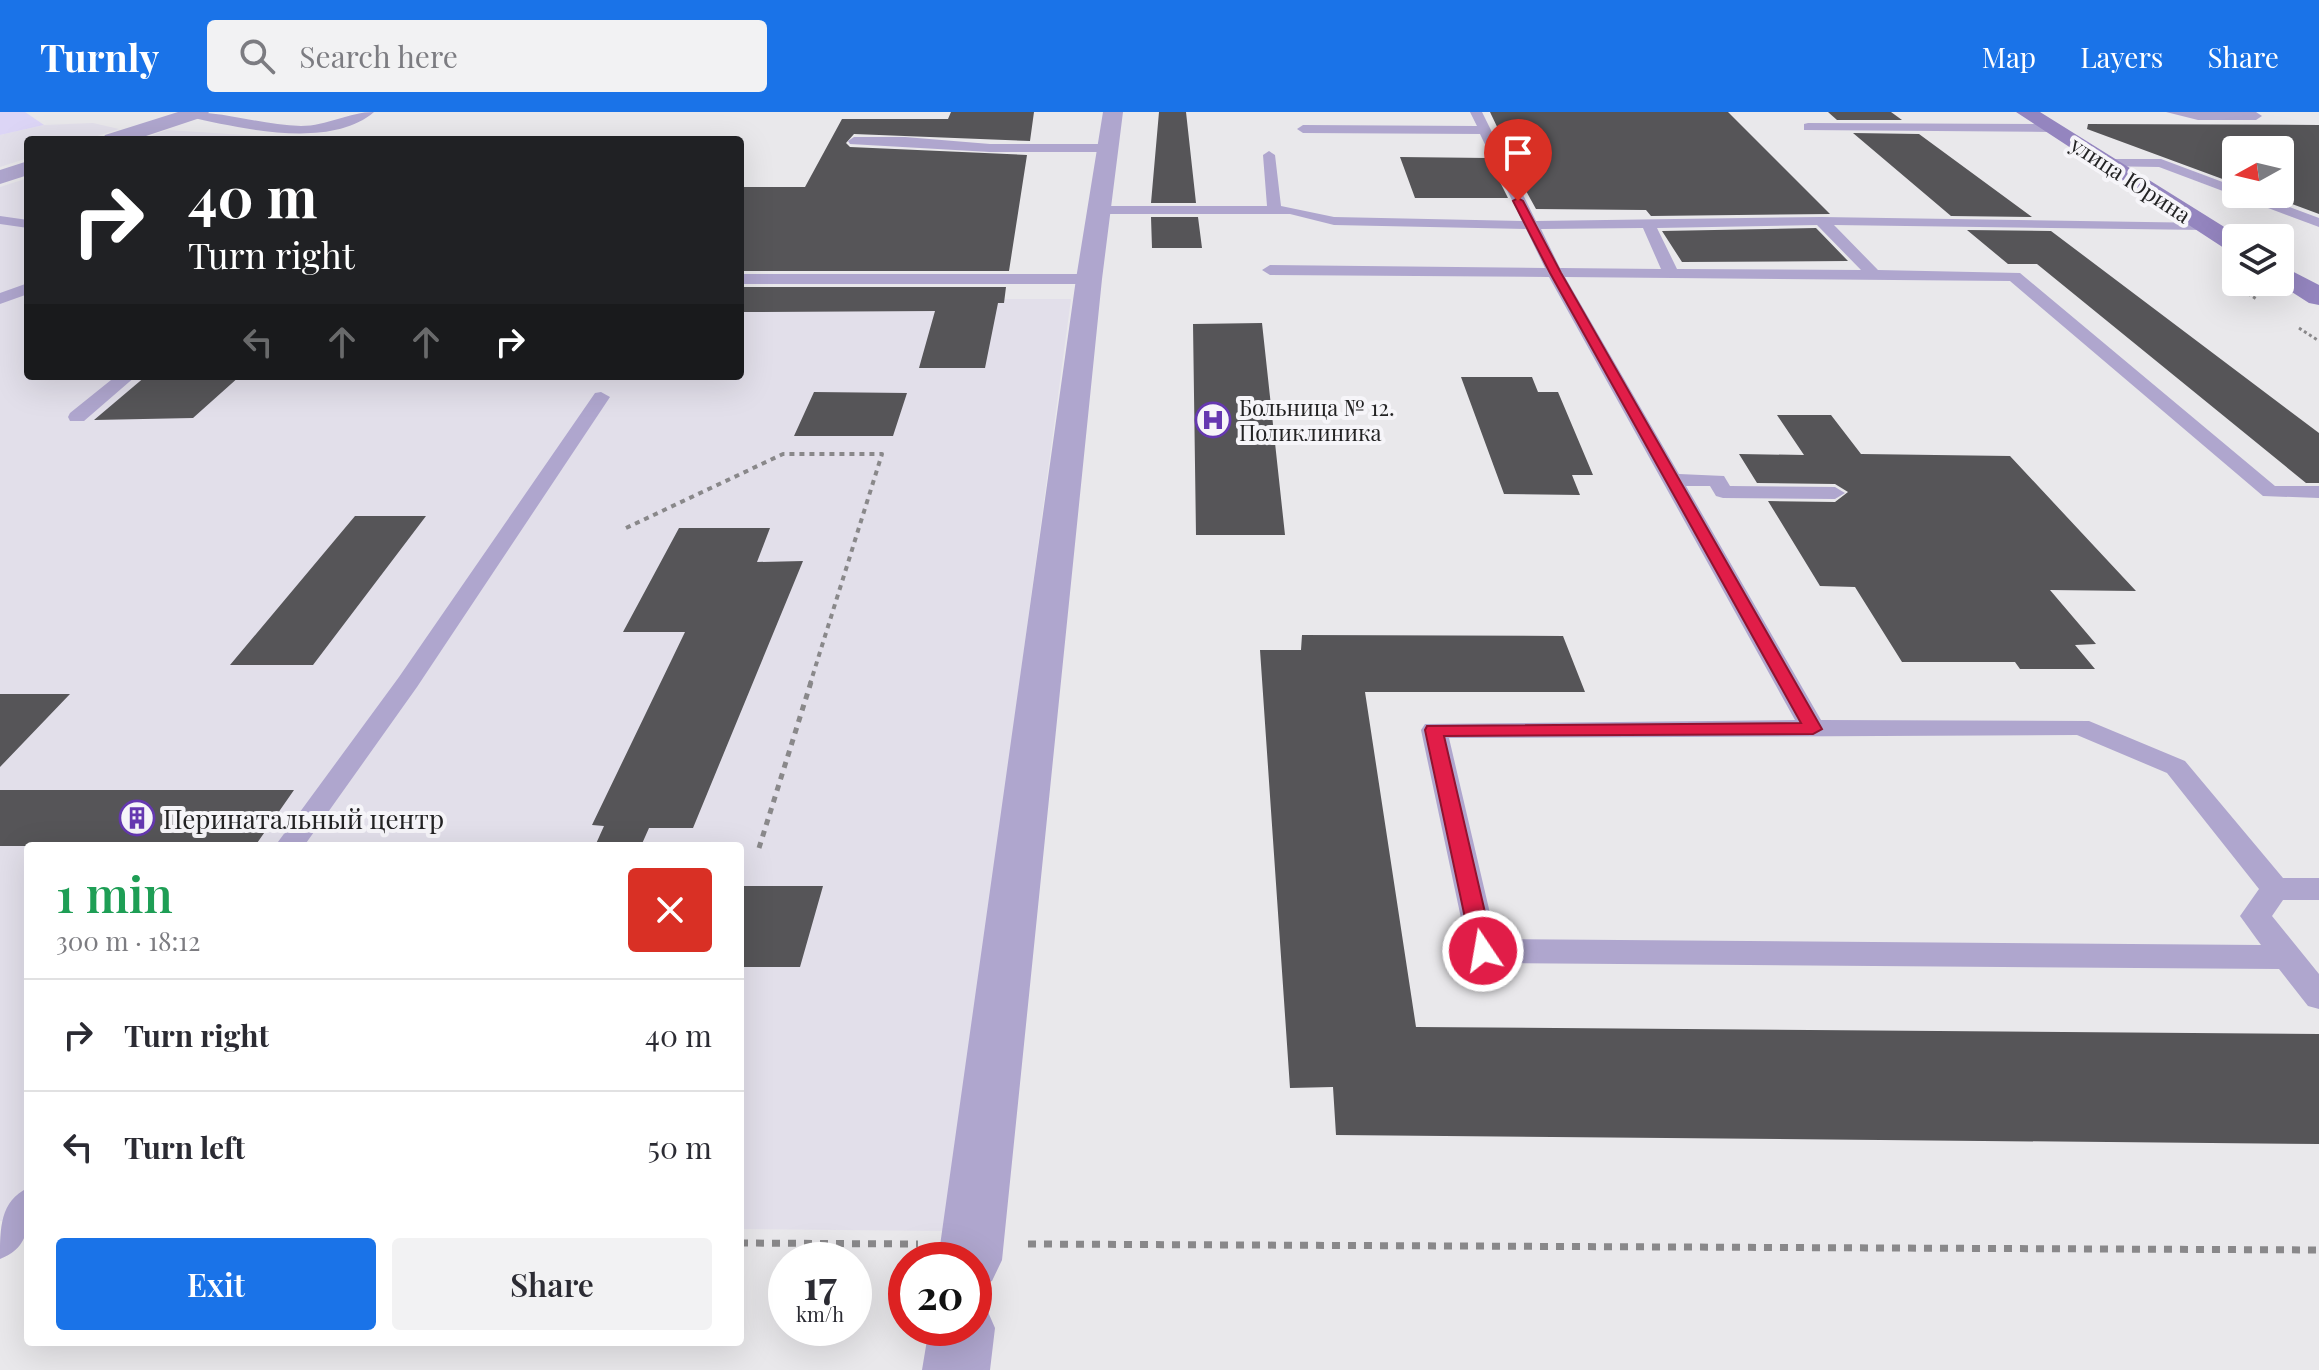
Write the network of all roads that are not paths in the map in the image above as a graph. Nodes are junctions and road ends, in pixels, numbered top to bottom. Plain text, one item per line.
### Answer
1 (368, 112) edge
2 (1476, 112) edge
3 (2026, 112) edge
4 (2172, 112) edge
5 (196, 113) edge
6 (2256, 116) dead end
7 (1808, 127) dead end
8 (2051, 128) junction
9 (1303, 129) dead end
10 (1111, 130) edge
11 (1484, 130) junction
12 (125, 136) edge
13 (854, 141) dead end
14 (1269, 155) dead end
15 (2105, 163) junction
16 (24, 169) edge
17 (0, 177) edge
18 (2222, 187) edge
19 (2279, 208) edge
20 (1100, 210) junction
21 (1274, 210) junction
22 (0, 220) edge
23 (1821, 221) junction
24 (24, 223) edge
25 (1648, 223) junction
26 (2319, 223) edge
27 (1529, 225) junction
28 (2205, 226) junction
29 (2222, 236) edge
30 (1270, 270) dead end
31 (1555, 273) junction
32 (1671, 273) junction
33 (1874, 275) junction
34 (744, 279) edge
35 (1089, 279) junction
36 (2294, 282) edge
37 (24, 290) edge
38 (2319, 297) edge
39 (0, 299) edge
40 (122, 380) edge
41 (601, 397) dead end
42 (77, 417) dead end
43 (1673, 480) junction
44 (2319, 492) edge
45 (1835, 493) dead end
46 (1813, 729) junction
47 (292, 842) edge
48 (2275, 889) junction
49 (2319, 889) edge
50 (2288, 957) junction
51 (2319, 997) edge
52 (24, 1209) edge
53 (0, 1242) edge
54 (972, 1242) edge
55 (959, 1346) edge
56 (956, 1370) edge

1 - 5 lane
2 - 11 lane
3 - 8 main road, улица Юрина
4 - 6 lane
5 - 12 street
7 - 8 lane
8 - 15 main road, улица Юрина
9 - 11 lane
10 - 13 lane
10 - 20 street
11 - 27 lane
14 - 21 lane
15 - 18 lane
15 - 28 main road, улица Юрина
16 - 17 street
19 - 26 lane
20 - 21 lane
20 - 35 street
21 - 27 lane
22 - 24 lane
23 - 25 lane
23 - 28 lane
23 - 33 lane
25 - 27 lane
25 - 32 lane
27 - 31 lane
28 - 29 main road, улица Юрина
30 - 31 lane
31 - 32 lane
31 - 43 lane
32 - 33 lane
33 - 44 lane
34 - 35 lane
35 - 54 street
36 - 38 main road
37 - 39 lane
40 - 42 lane
41 - 47 lane
43 - 45 lane
43 - 46 lane
46 - 48 lane
46 - 50 lane
48 - 49 lane
48 - 50 lane
50 - 51 lane
52 - 53 lane
55 - 56 street

